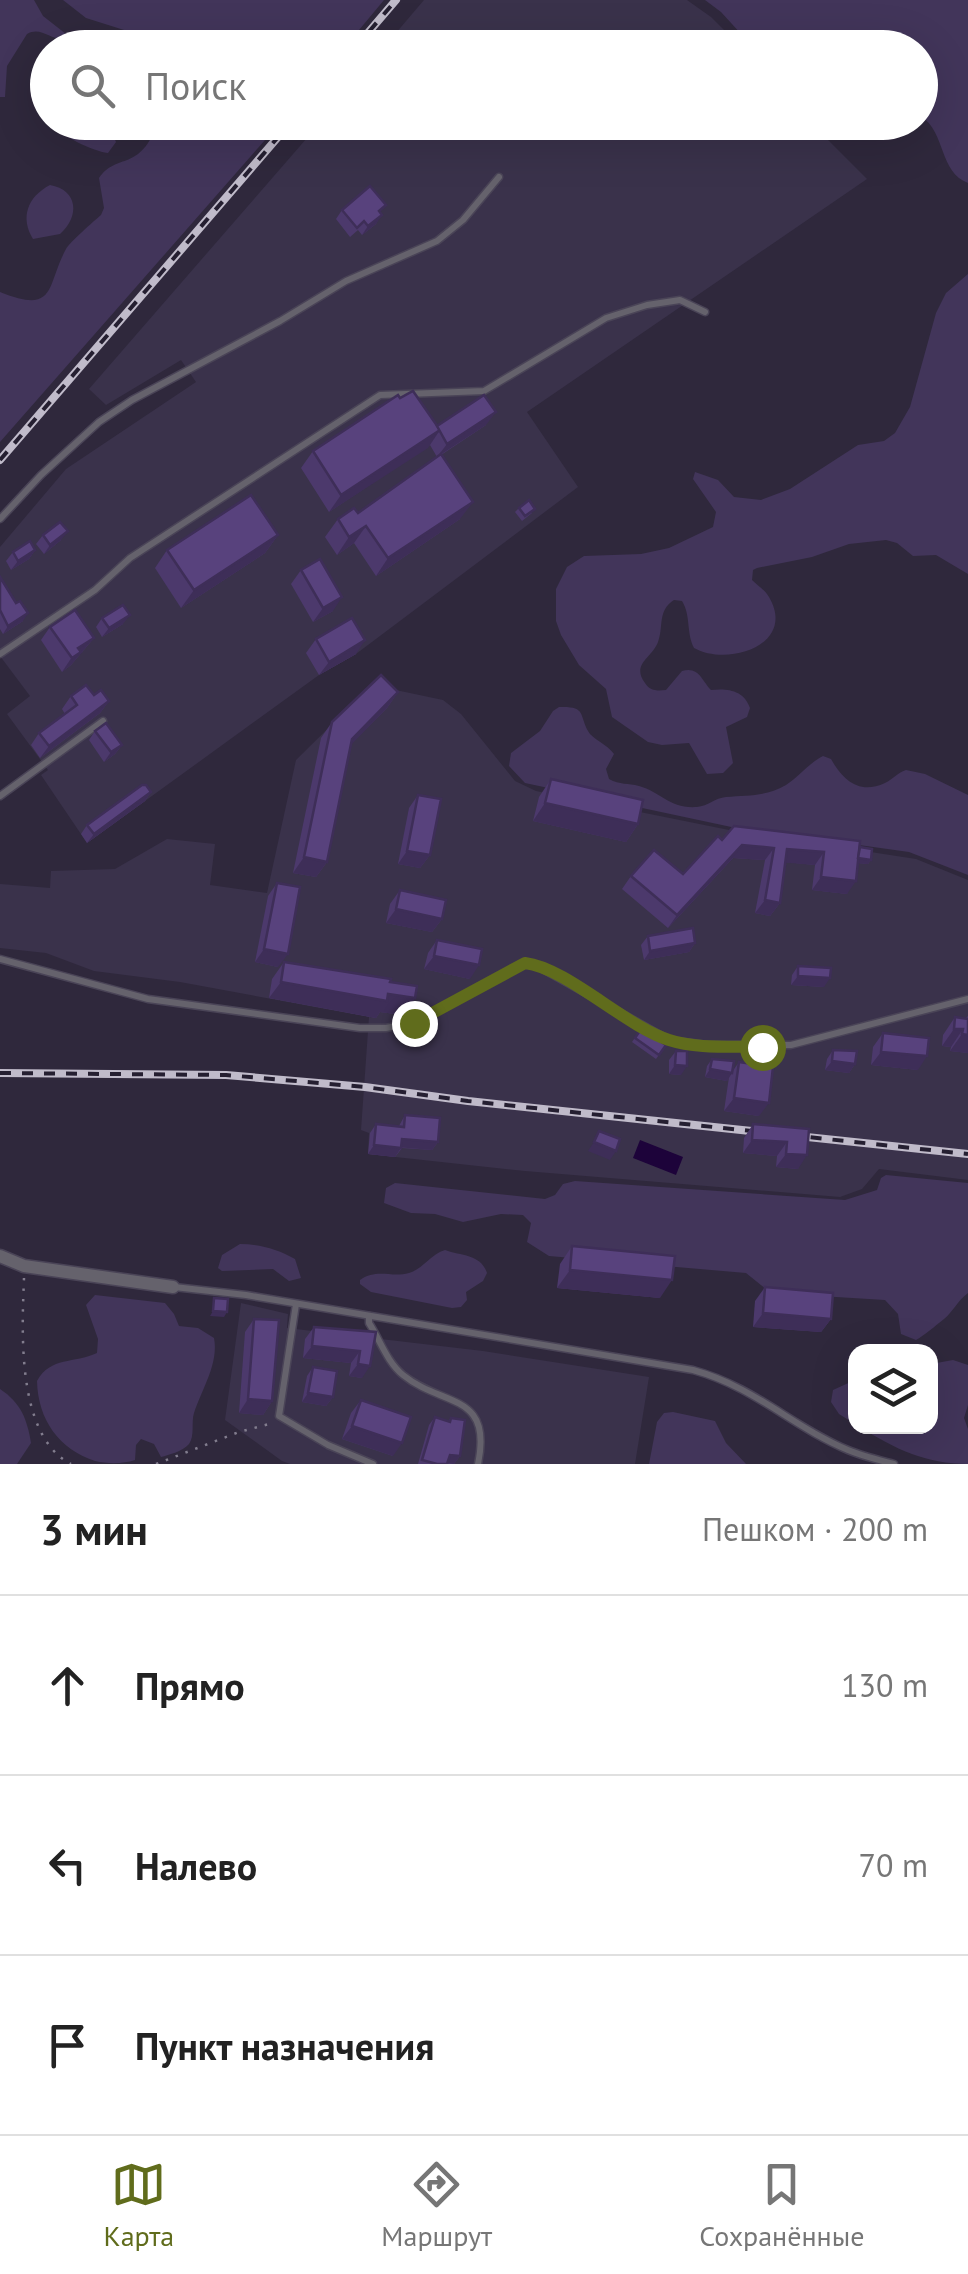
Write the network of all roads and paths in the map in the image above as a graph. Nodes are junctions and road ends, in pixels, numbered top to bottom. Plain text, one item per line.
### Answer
1 (499, 177) dead end
2 (705, 312) dead end
3 (0, 519) edge
4 (0, 654) edge
5 (103, 720) edge
6 (0, 796) edge
7 (0, 959) edge
8 (968, 999) edge
9 (0, 1256) edge
10 (24, 1266) junction
11 (173, 1287) joint
12 (296, 1304) junction
13 (369, 1316) junction
14 (282, 1418) junction
15 (71, 1464) edge
16 (156, 1464) edge
17 (373, 1464) edge
18 (478, 1464) edge
19 (894, 1464) edge

1 - 3 lane
2 - 4 lane
5 - 6 lane
7 - 8 lane
9 - 10 street
10 - 11 street
10 - 15 path
11 - 12 lane
12 - 13 lane
12 - 14 lane
13 - 18 lane
13 - 19 lane
14 - 16 path
14 - 17 lane

